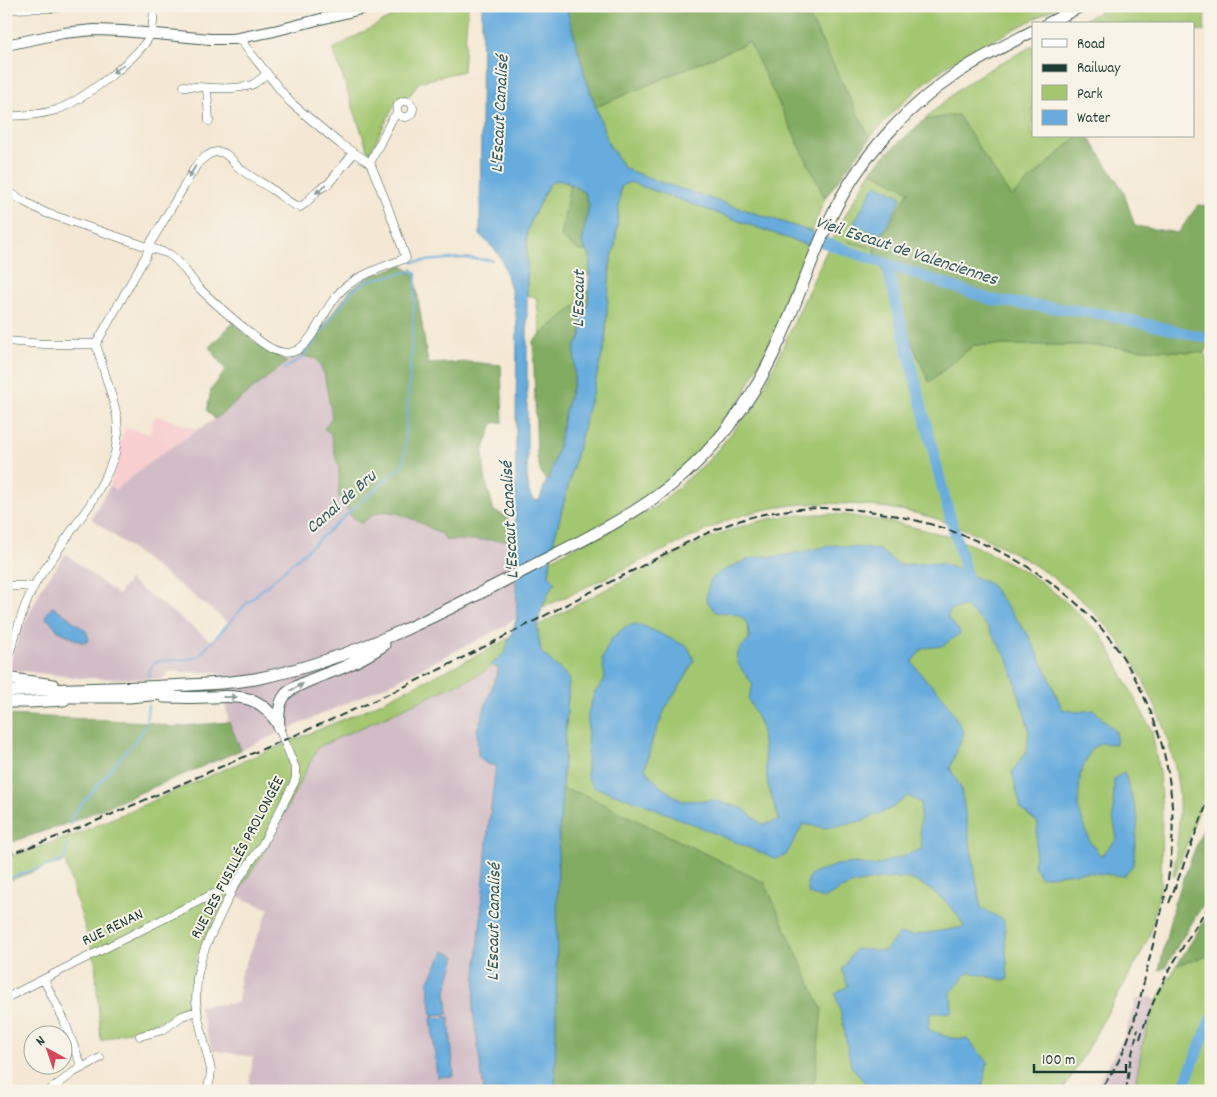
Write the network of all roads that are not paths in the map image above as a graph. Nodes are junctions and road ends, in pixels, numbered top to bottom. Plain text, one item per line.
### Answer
1 (62, 6) edge
2 (154, 6) edge
3 (372, 6) edge
4 (1081, 6) edge
5 (6, 9) edge
6 (1051, 22) edge
7 (1032, 32) edge
8 (150, 33) junction
9 (242, 38) junction
10 (6, 45) edge
11 (267, 74) junction
12 (184, 86) dead end
13 (207, 88) junction
14 (398, 113) dead end
15 (6, 116) edge
16 (209, 121) dead end
17 (354, 153) junction
18 (370, 163) junction
19 (6, 190) edge
20 (149, 247) junction
21 (6, 341) edge
22 (96, 344) junction
23 (6, 586) edge
24 (33, 588) junction
25 (421, 622) junction
26 (9, 654) dead end
27 (6, 678) edge
28 (230, 682) junction
29 (6, 691) edge
30 (83, 693) junction
31 (129, 697) junction
32 (6, 702) edge
33 (280, 728) junction
34 (234, 886) junction
35 (44, 980) junction
36 (6, 998) edge
37 (197, 1011) junction
38 (140, 1036) dead end
39 (100, 1058) dead end
40 (82, 1068) junction
41 (49, 1091) edge
42 (207, 1091) edge

1 - 5 street
2 - 8 street
3 - 9 street
4 - 6 main road
7 - 25 main road
8 - 9 street
8 - 10 street
8 -> 15 street
9 - 11 street
11 - 13 street
11 - 17 street
12 - 13 street
13 - 16 street
14 - 18 street
17 - 18 street
17 -> 20 street
18 - 20 street
19 - 20 street
20 - 22 street
21 - 22 street
22 - 24 street
23 - 24 street
24 - 26 street
25 - 28 main road
33 -> 25 main road
27 - 30 main road
28 - 30 main road
28 - 31 main road
29 - 30 main road
30 - 31 main road
30 - 32 main road
31 -> 33 main road
33 - 34 street, RUE DES FUSILLÉS PROLONGÉE
34 - 35 street, RUE RENAN
34 - 37 street, RUE DES FUSILLÉS PROLONGÉE
35 - 36 street, RUE RENAN
35 - 40 street
37 - 38 street
37 - 42 street, RUE DES FUSILLÉS PROLONGÉE
39 - 40 street
40 - 41 street

